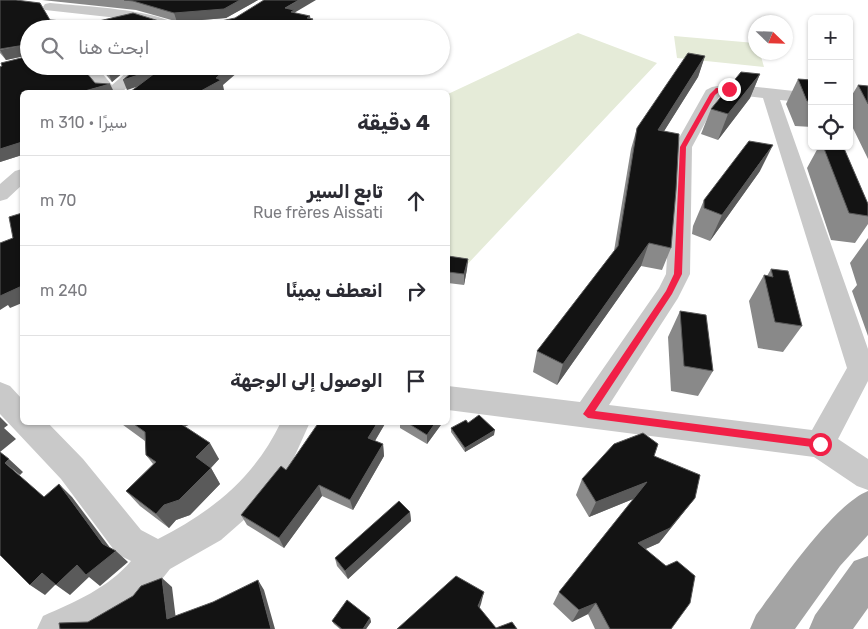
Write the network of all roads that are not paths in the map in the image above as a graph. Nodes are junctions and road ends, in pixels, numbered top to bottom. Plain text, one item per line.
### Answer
1 (64, 0) edge
2 (46, 7) junction
3 (57, 20) edge
4 (156, 20) edge
5 (96, 75) edge
6 (133, 75) edge
7 (109, 90) edge
8 (114, 90) edge
9 (770, 94) junction
10 (808, 98) edge
11 (20, 177) edge
12 (1, 193) edge
13 (865, 368) edge
14 (0, 394) edge
15 (450, 398) edge
16 (588, 414) junction
17 (20, 416) edge
18 (30, 425) edge
19 (294, 425) edge
20 (820, 444) junction
21 (868, 476) edge
22 (868, 508) edge
23 (158, 557) junction
24 (868, 576) edge
25 (56, 629) edge
26 (770, 629) edge
27 (829, 629) edge

1 - 2 street
2 - 3 street
2 - 4 street
5 - 7 street
6 - 8 street
9 - 10 street
9 - 13 street
9 - 16 street
11 - 12 street
13 - 20 street
14 - 17 street
15 - 16 street
16 - 20 street
18 - 23 street
19 - 23 street
20 - 21 street
22 - 26 main road
23 - 25 street
24 - 27 main road

